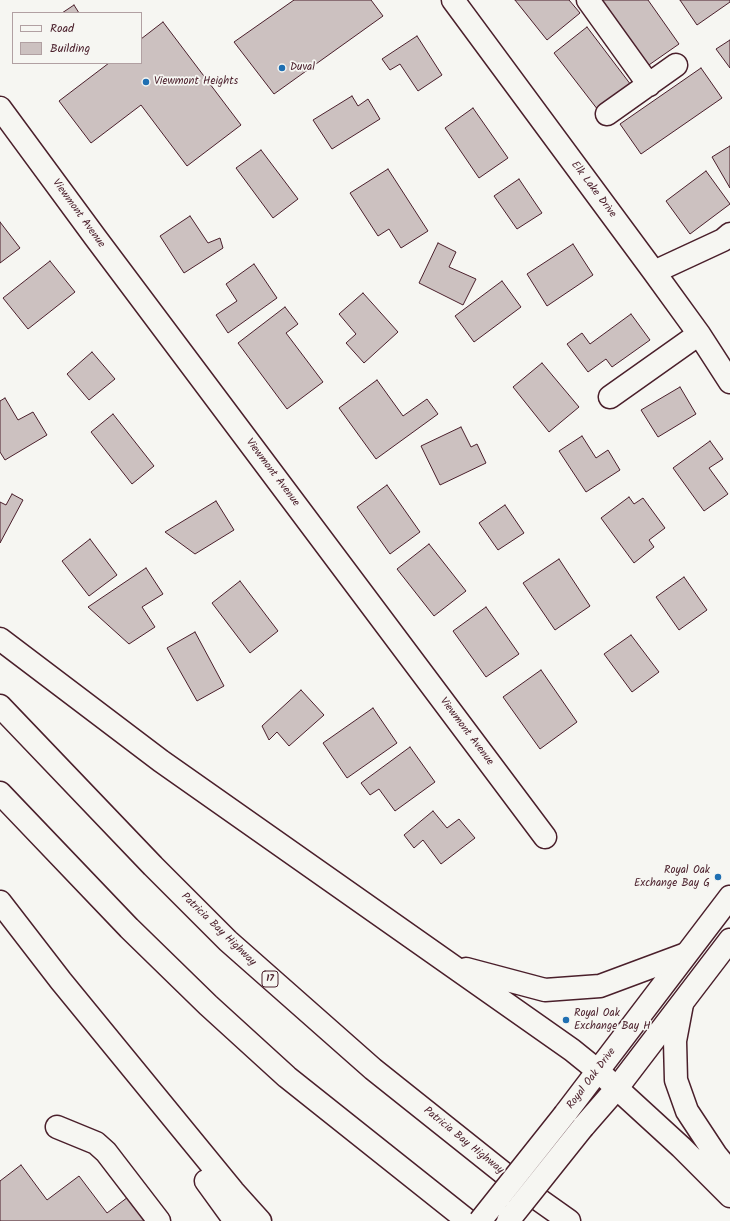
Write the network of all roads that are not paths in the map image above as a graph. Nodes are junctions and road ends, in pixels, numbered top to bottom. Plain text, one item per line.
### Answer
1 (453, 0) edge
2 (588, 0) edge
3 (676, 65) dead end
4 (649, 85) junction
5 (0, 108) edge
6 (607, 114) dead end
7 (730, 234) edge
8 (654, 272) junction
9 (699, 334) junction
10 (730, 382) edge
11 (610, 397) dead end
12 (0, 639) edge
13 (0, 706) edge
14 (0, 792) edge
15 (545, 837) dead end
16 (730, 897) edge
17 (0, 902) edge
18 (730, 940) edge
19 (686, 954) junction
20 (451, 965) junction
21 (61, 981) junction
22 (682, 1004) junction
23 (598, 1071) junction
24 (617, 1088) junction
25 (57, 1127) dead end
26 (730, 1172) edge
27 (730, 1196) edge
28 (159, 1221) edge
29 (236, 1221) edge
30 (260, 1221) edge
31 (468, 1221) edge
32 (480, 1221) edge
33 (508, 1221) edge
34 (569, 1221) edge

1 - 8 main road, Elk Lake Drive
2 - 4 main road
3 - 4 main road
4 - 6 main road
5 - 15 main road, Viewmont Avenue
7 - 8 main road
8 - 9 main road, Elk Lake Drive
9 - 10 main road, Elk Lake Drive
9 - 11 main road
12 - 20 main road
13 - 34 main road, Patricia Bay Highway / 17
14 - 31 main road
16 - 19 main road, Royal Oak Drive
17 - 21 main road
18 - 22 main road, Royal Oak Drive
19 - 20 main road
19 - 23 main road, Royal Oak Drive
20 - 23 main road
21 - 29 main road
21 - 30 main road
22 - 24 main road, Royal Oak Drive
22 - 26 main road
23 - 24 main road
23 - 32 main road, Royal Oak Drive, bridge
24 - 27 main road
24 - 33 main road, Royal Oak Drive, bridge
25 - 28 main road

